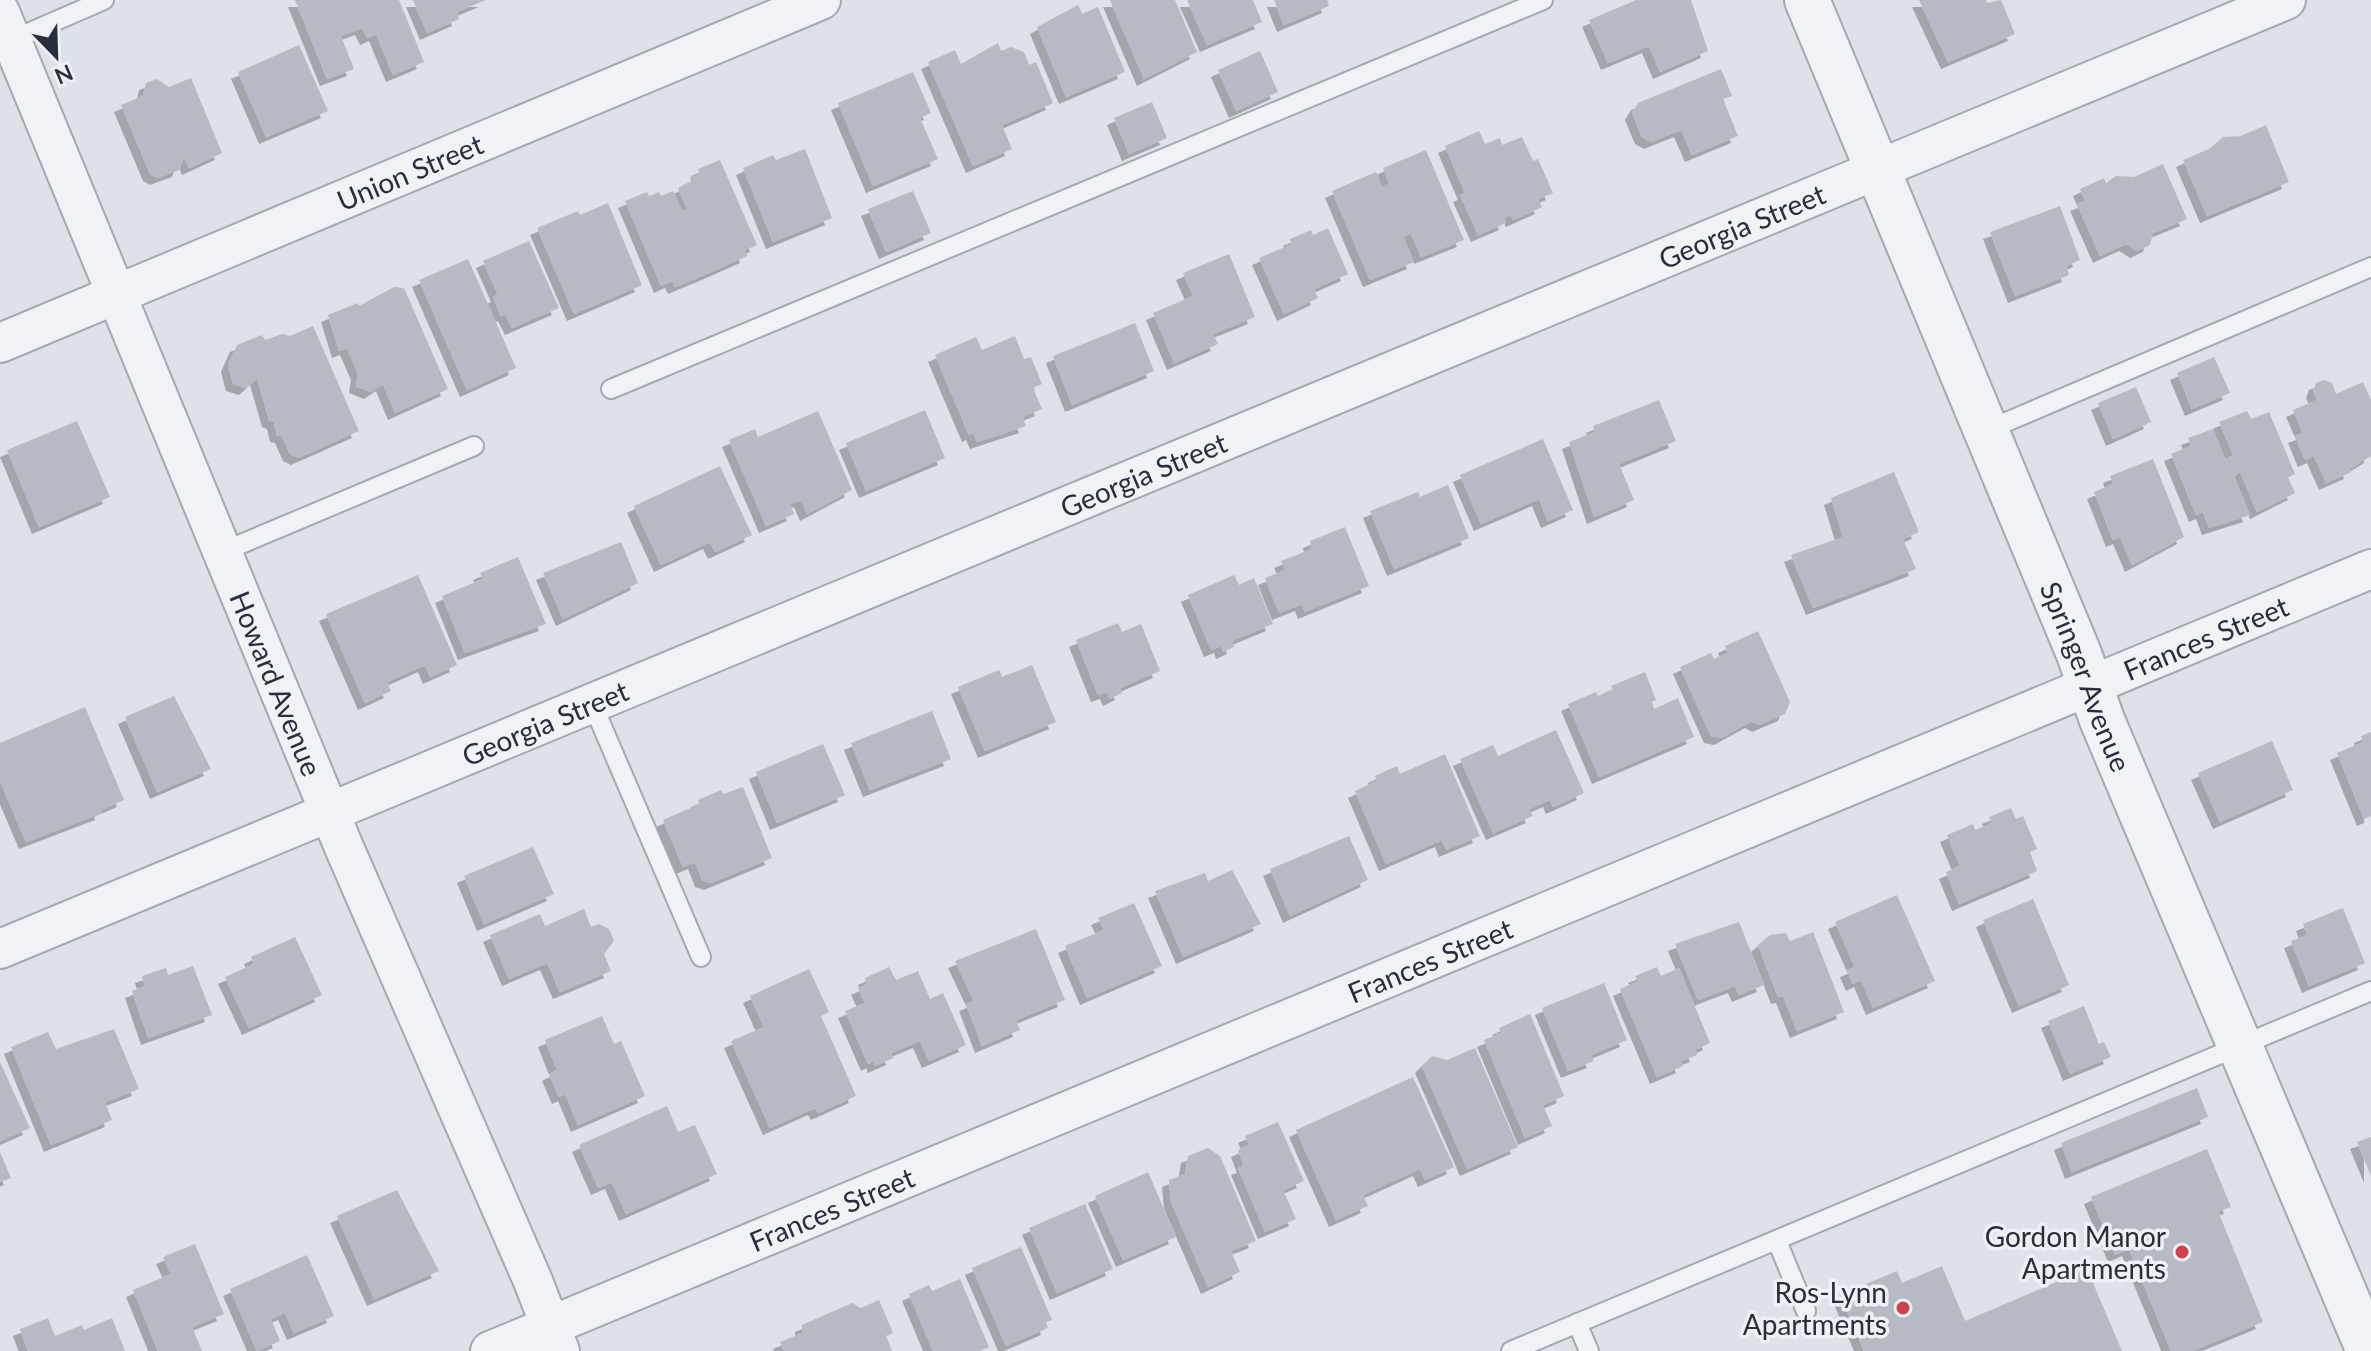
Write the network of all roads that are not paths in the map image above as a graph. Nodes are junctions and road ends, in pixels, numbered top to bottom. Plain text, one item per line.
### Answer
1 (104, 0) edge
2 (821, 0) edge
3 (1543, 0) edge
4 (1807, 0) edge
5 (2286, 0) edge
6 (6, 26) edge
7 (1877, 169) junction
8 (2371, 267) edge
9 (116, 294) junction
10 (0, 343) edge
11 (611, 389) dead end
12 (1985, 431) junction
13 (474, 446) dead end
14 (222, 552) junction
15 (2371, 569) edge
16 (2089, 688) junction
17 (592, 703) junction
18 (329, 812) junction
19 (0, 949) edge
20 (701, 957) dead end
21 (2371, 991) edge
22 (2241, 1047) junction
23 (1777, 1241) junction
24 (1806, 1311) dead end
25 (1577, 1323) junction
26 (555, 1338) edge
27 (490, 1351) edge
28 (1511, 1351) edge
29 (1589, 1351) edge
30 (2369, 1351) edge

1 - 6 lane
2 - 9 street, Union Street
3 - 11 lane
4 - 7 street, Springer Avenue
5 - 7 street, Georgia Street
6 - 9 street, Howard Avenue
7 - 12 street, Springer Avenue
7 - 17 street, Georgia Street
8 - 12 lane
9 - 10 street, Union Street
9 - 14 street, Howard Avenue
12 - 16 street, Springer Avenue
13 - 14 lane
14 - 18 street, Howard Avenue
15 - 16 street, Frances Street
16 - 22 street, Springer Avenue
16 - 26 street, Frances Street
17 - 18 street, Georgia Street
17 - 20 lane
18 - 19 street, Georgia Street
18 - 26 street, Howard Avenue
21 - 22 lane
22 - 23 lane
22 - 30 street, Springer Avenue
23 - 24 lane
23 - 25 lane
25 - 28 lane
25 - 29 lane
26 - 27 street, Frances Street

